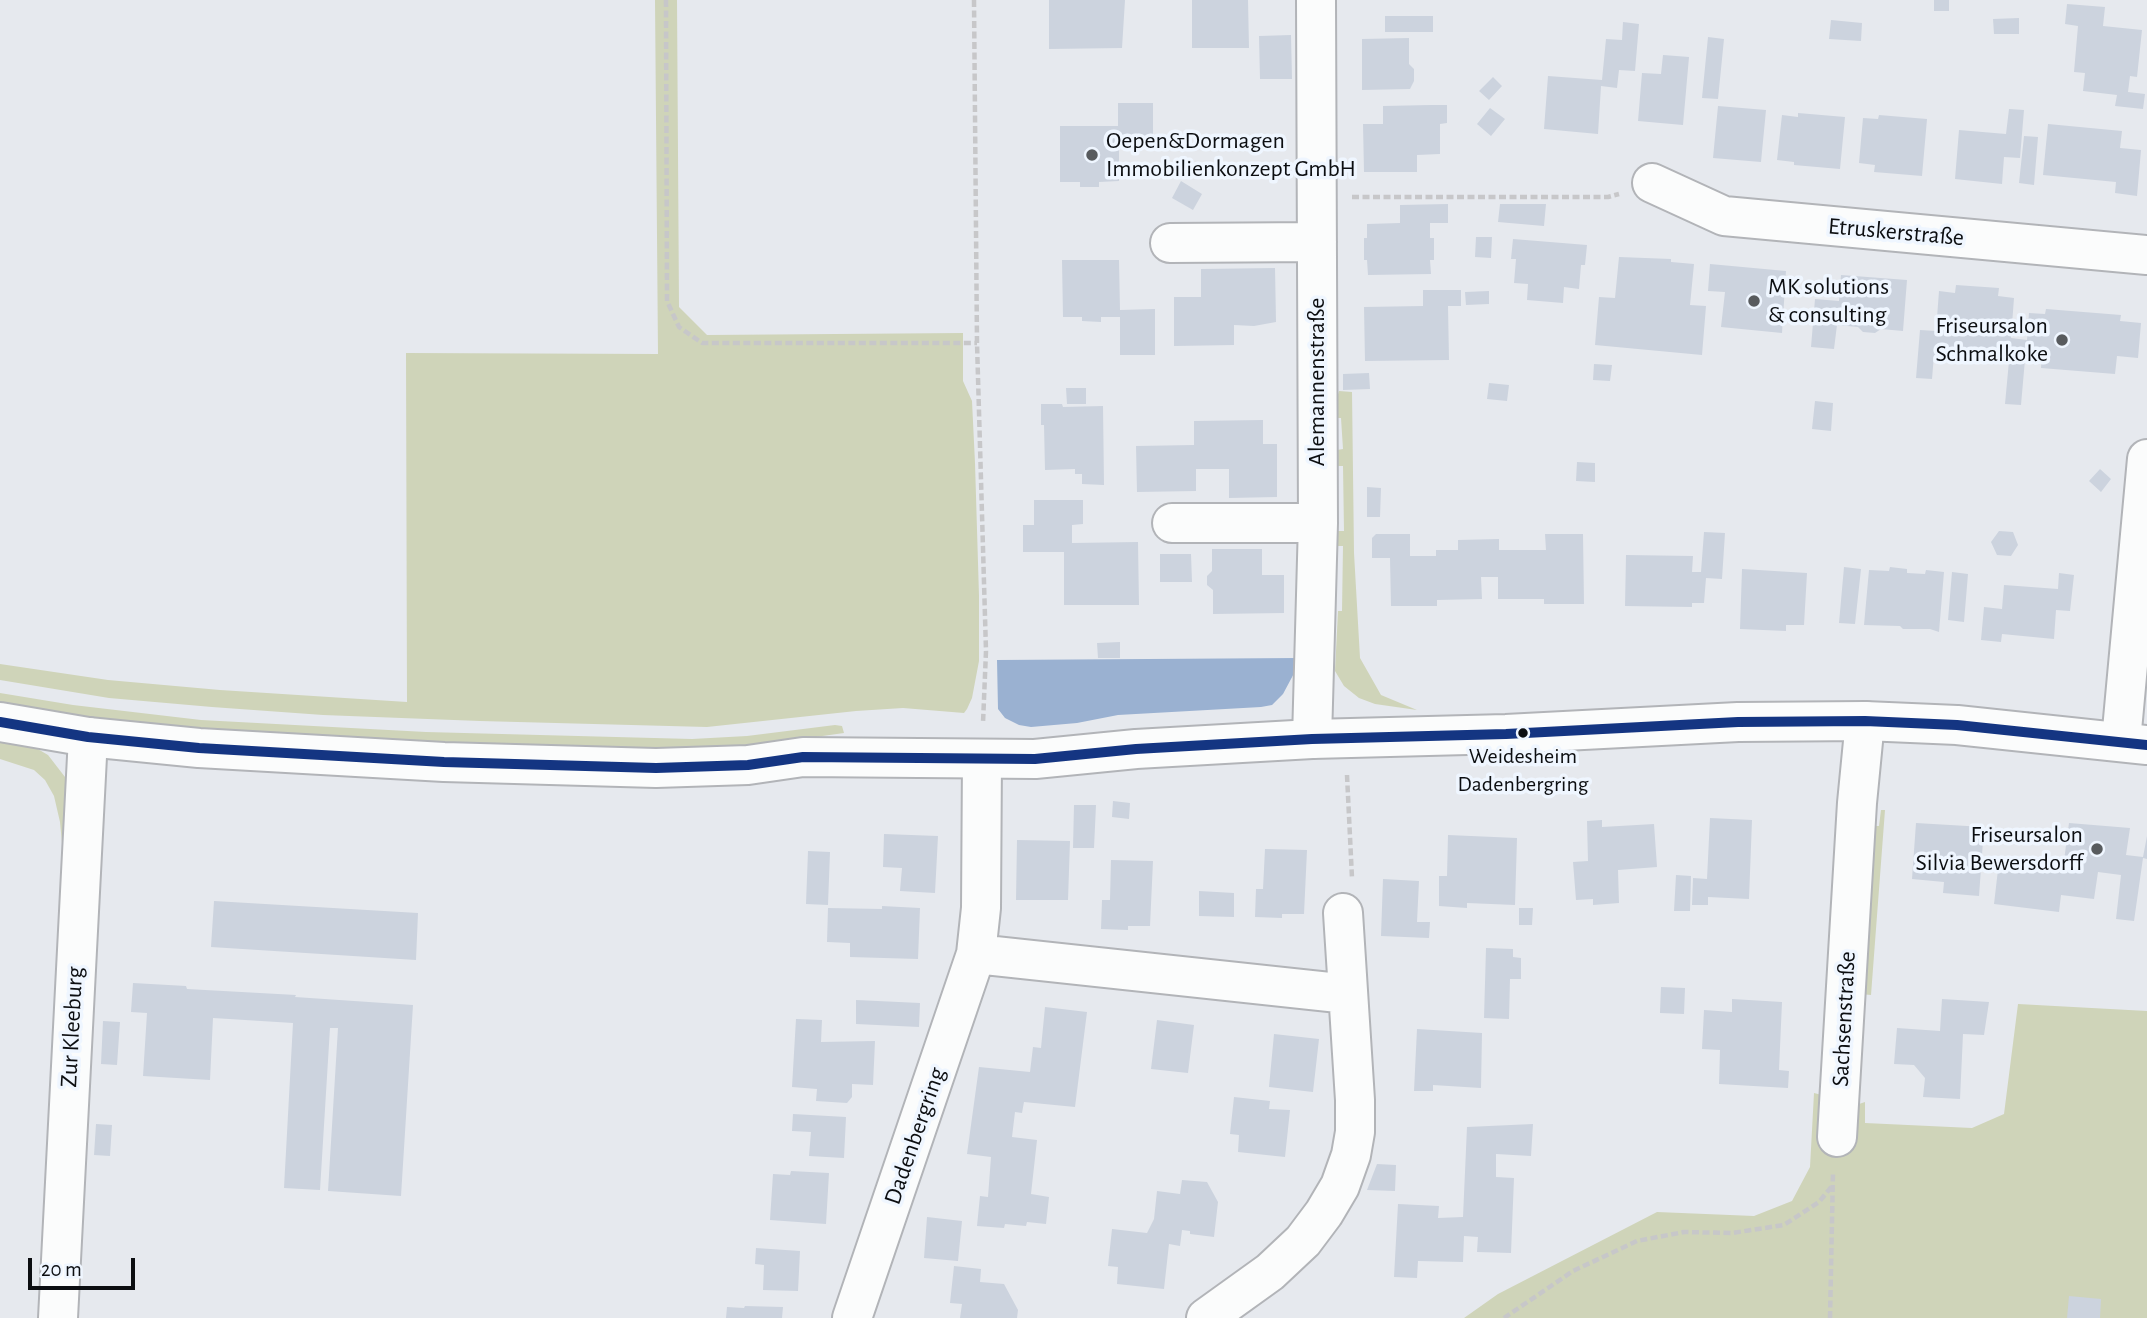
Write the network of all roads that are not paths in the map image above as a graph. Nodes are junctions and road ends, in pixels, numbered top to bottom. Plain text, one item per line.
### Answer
1 (1316, 0) edge
2 (1652, 183) road end
3 (1317, 242) junction
4 (1170, 243) dead end
5 (2147, 255) edge
6 (2147, 459) edge
7 (1172, 523) dead end
8 (1318, 523) junction
9 (1864, 721) junction
10 (0, 722) edge
11 (88, 737) junction
12 (1312, 739) junction
13 (2134, 743) edge
14 (982, 759) junction
15 (1343, 914) road end
16 (976, 954) junction
17 (1348, 994) junction
18 (1837, 1137) road end
19 (58, 1318) edge
20 (852, 1318) edge
21 (1206, 1318) edge

1 - 3 street, Alemannenstraße
2 - 5 street, Etruskerstraße
3 - 4 street
3 - 8 street, Alemannenstraße
6 - 13 street
7 - 8 street
8 - 12 street, Alemannenstraße
9 - 12 street
9 - 13 street
9 - 18 street, Sachsenstraße
10 - 11 street
11 - 14 street
11 - 19 street, Zur Kleeburg
12 - 14 street
14 - 16 street, Dadenbergring
15 - 17 street
16 - 17 street
16 - 20 street, Dadenbergring
17 - 21 street

